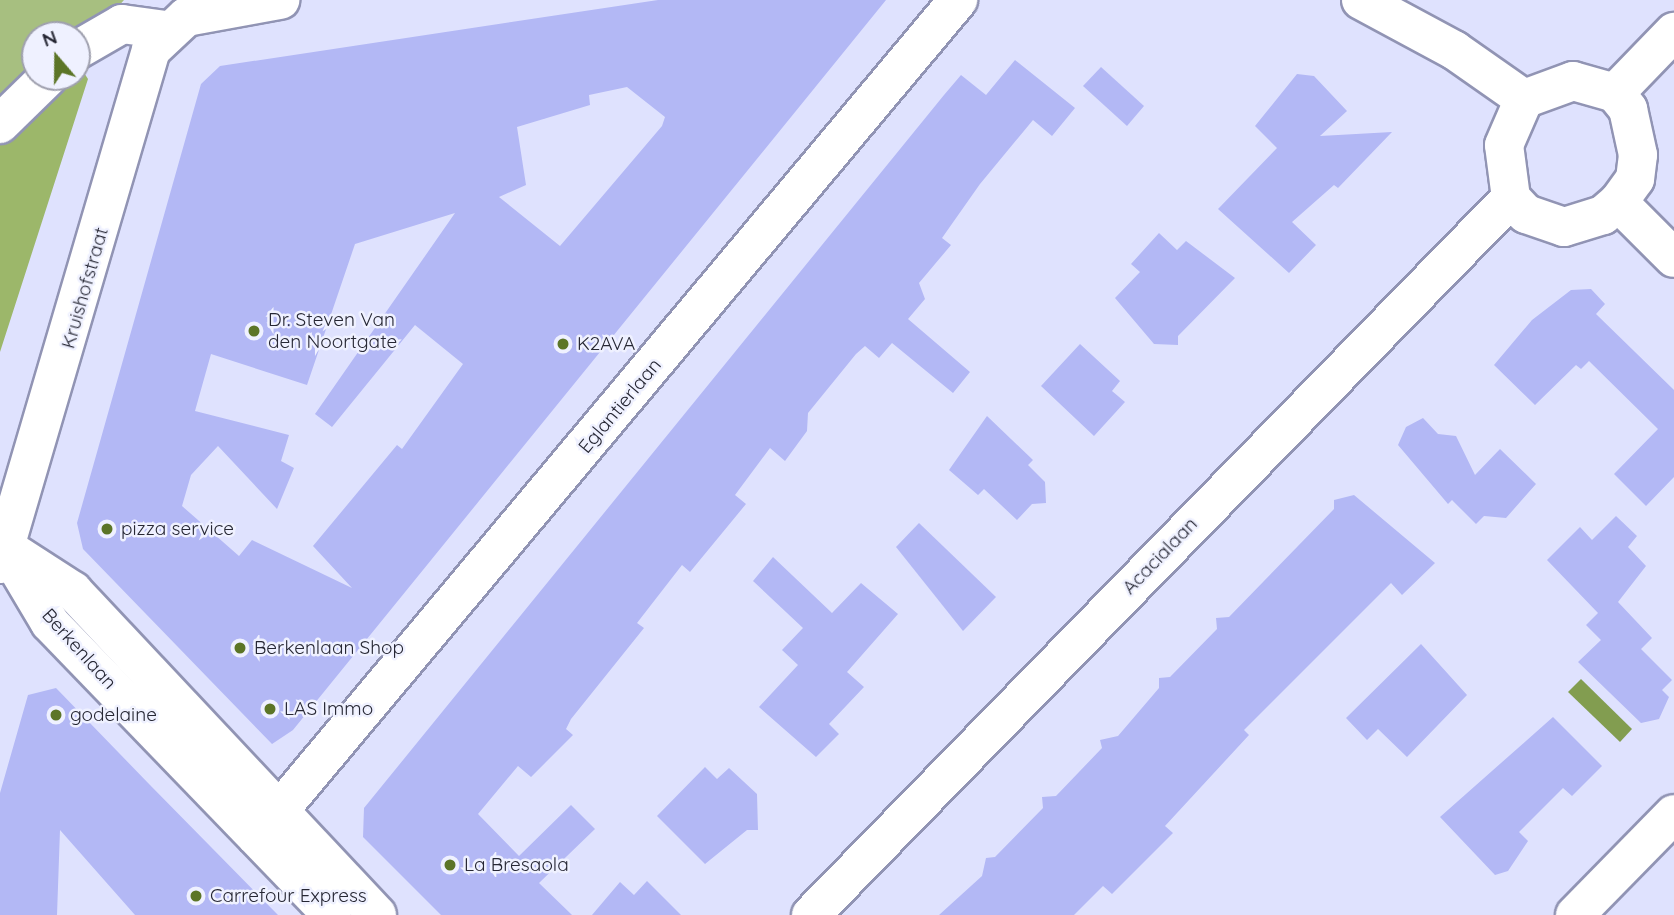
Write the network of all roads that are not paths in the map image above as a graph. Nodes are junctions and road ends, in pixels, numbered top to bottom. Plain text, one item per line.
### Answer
1 (279, 0) edge
2 (958, 0) edge
3 (1361, 0) edge
4 (166, 30) junction
5 (1674, 32) edge
6 (91, 42) edge
7 (34, 91) edge
8 (1615, 93) junction
9 (1524, 100) junction
10 (0, 124) edge
11 (1511, 198) junction
12 (1618, 202) junction
13 (1674, 258) edge
14 (2, 551) edge
15 (1674, 814) edge
16 (269, 824) junction
17 (332, 915) edge
18 (377, 915) edge
19 (811, 915) edge
20 (1575, 915) edge

1 - 4 street
2 - 16 street, Eglantierlaan
3 - 9 street
4 - 6 street
4 - 14 street, Kruishofstraat
5 - 8 street
7 - 10 street
8 - 9 street
8 - 12 street
9 - 11 street
11 - 12 street
11 - 19 street, Acacialaan
12 - 13 street
14 - 16 street, Berkenlaan
15 - 20 street
16 - 17 street, Berkenlaan
16 - 18 street, Berkenlaan

